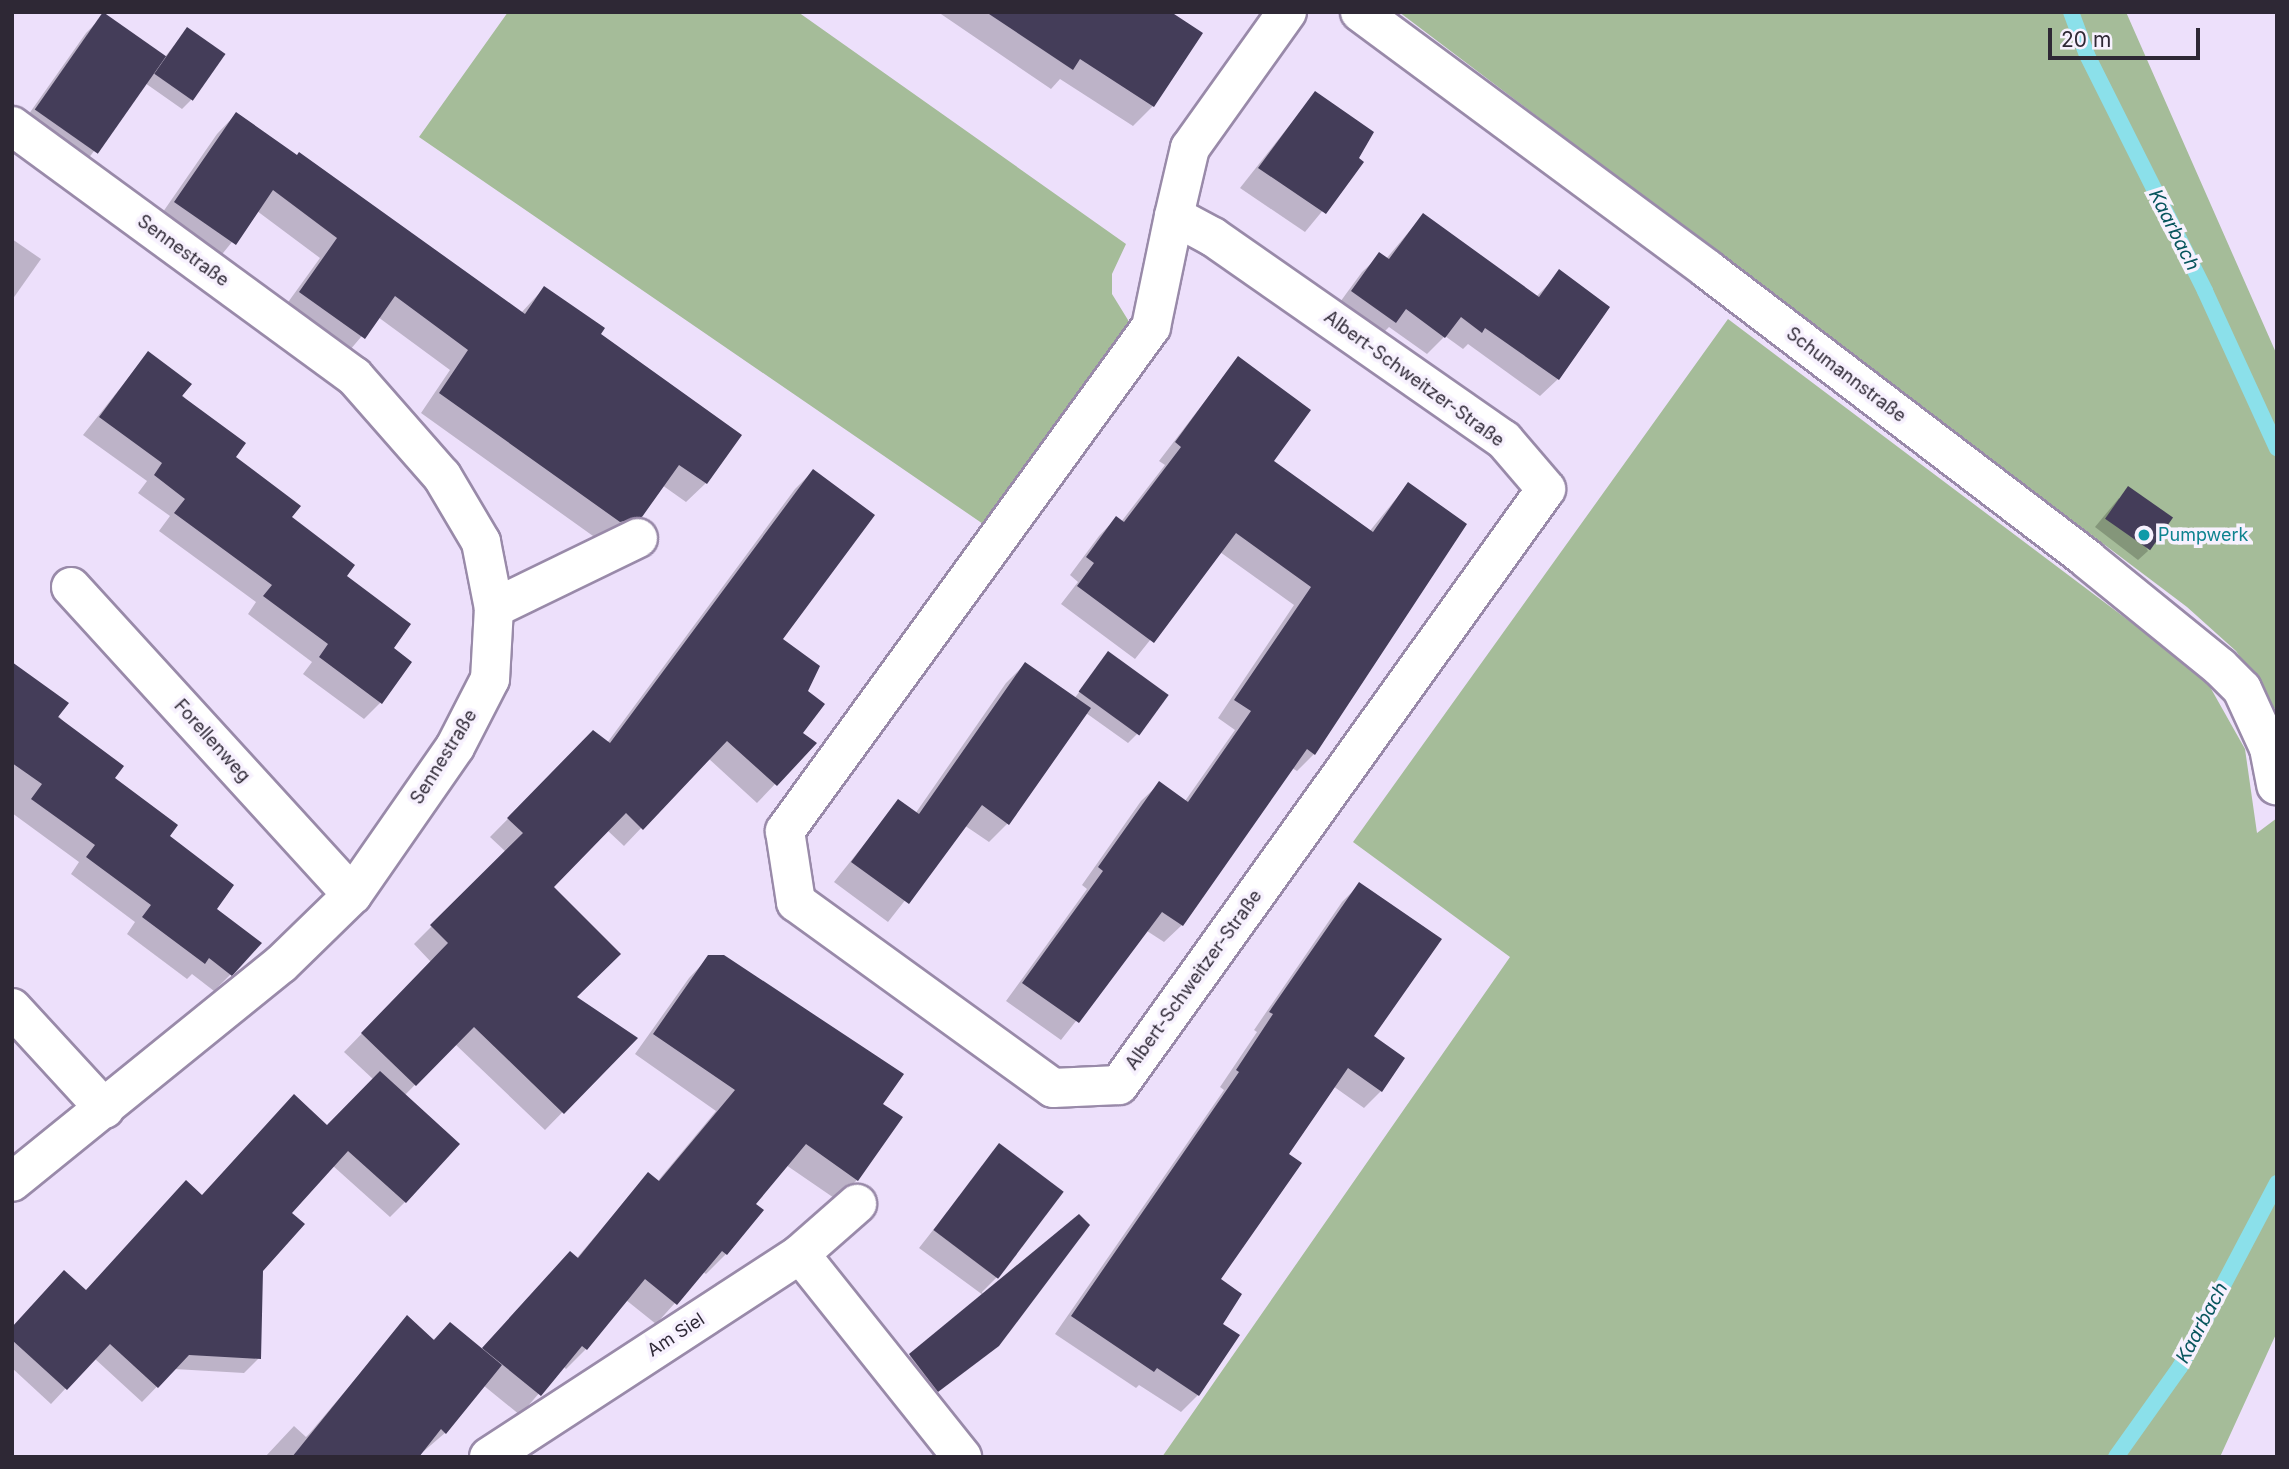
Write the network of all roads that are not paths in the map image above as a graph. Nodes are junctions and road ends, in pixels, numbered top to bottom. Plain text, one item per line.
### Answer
1 (1287, 12) edge
2 (1360, 12) edge
3 (12, 126) edge
4 (1174, 216) junction
5 (638, 538) dead end
6 (71, 587) dead end
7 (494, 608) junction
8 (2276, 785) edge
9 (352, 895) junction
10 (12, 1008) edge
11 (105, 1109) junction
12 (12, 1182) edge
13 (857, 1204) dead end
14 (800, 1254) junction
15 (489, 1457) edge
16 (962, 1457) edge

1 - 4 street, Albert-Schweitzer-Straße
2 - 8 street, Schumannstraße
3 - 7 street, Sennestraße
4 - 4 street, Albert-Schweitzer-Straße
5 - 7 street
6 - 9 street, Forellenweg
7 - 9 street, Sennestraße
9 - 11 street, Sennestraße
10 - 11 street
11 - 12 street, Sennestraße
13 - 14 street, Am Siel
14 - 15 street, Am Siel
14 - 16 street

